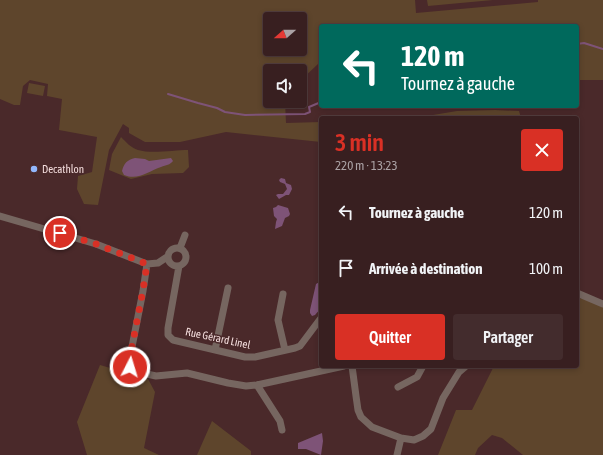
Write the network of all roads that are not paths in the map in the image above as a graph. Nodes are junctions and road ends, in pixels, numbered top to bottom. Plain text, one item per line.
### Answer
1 (0, 216) edge
2 (185, 235) dead end
3 (180, 248) junction
4 (167, 257) junction
5 (147, 264) junction
6 (179, 266) junction
7 (228, 288) dead end
8 (283, 294) dead end
9 (579, 295) edge
10 (603, 303) edge
11 (319, 321) edge
12 (215, 350) junction
13 (285, 350) junction
14 (335, 368) edge
15 (352, 368) edge
16 (422, 368) edge
17 (464, 368) edge
18 (257, 385) junction
19 (398, 387) dead end
20 (282, 430) dead end
21 (401, 438) junction
22 (397, 455) edge

1 - 5 street
2 - 3 street
3 - 4 street
3 - 6 street
4 - 5 street
4 - 6 street
5 - 18 street
6 - 12 street, Rue Gérard Linel
7 - 12 street
8 - 13 street
9 - 10 street
11 - 13 street, Rue Gérard Linel
12 - 13 street, Rue Gérard Linel
14 - 18 street
15 - 21 street
16 - 19 street
17 - 21 street
18 - 20 street
21 - 22 street

